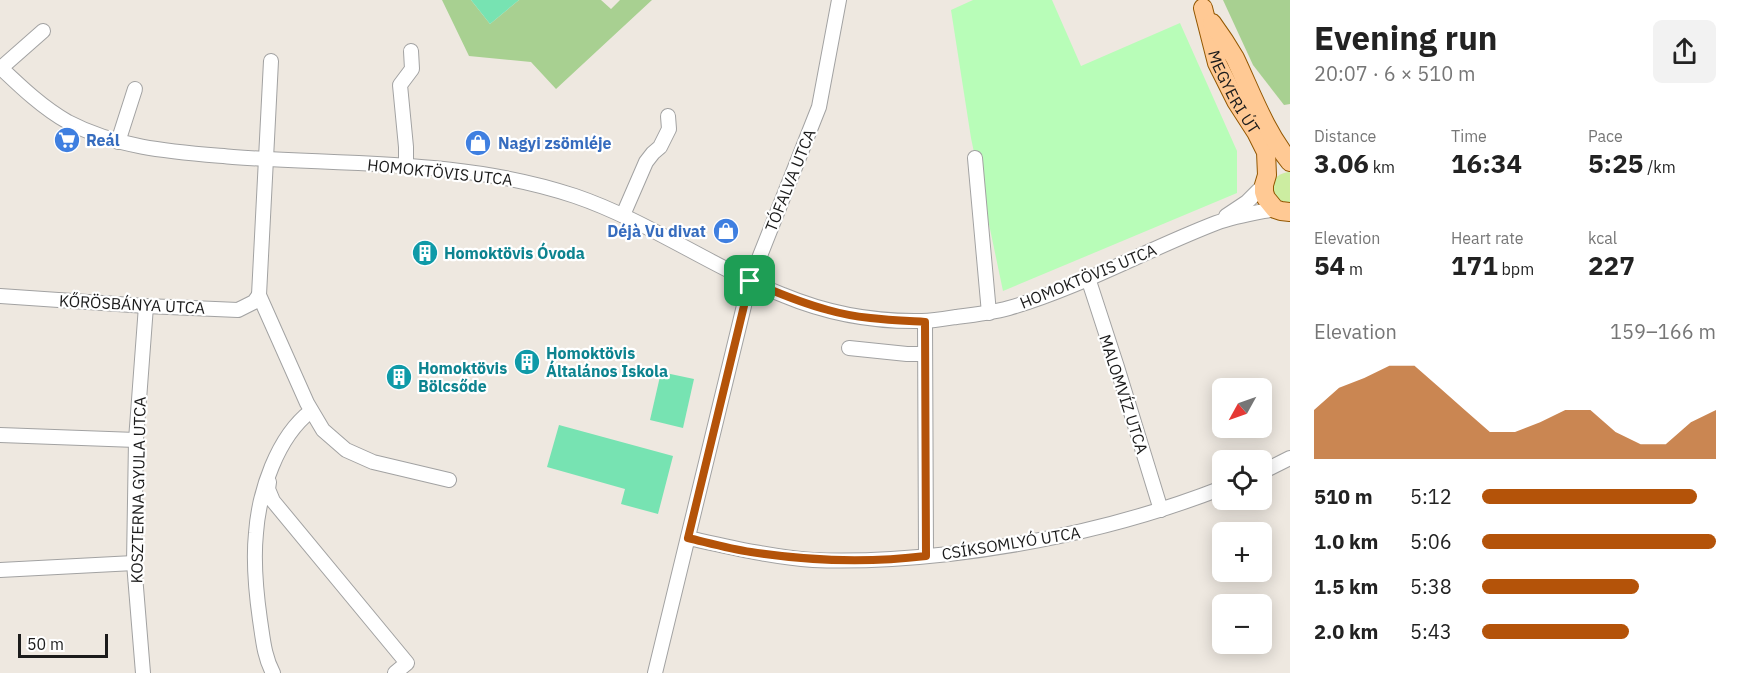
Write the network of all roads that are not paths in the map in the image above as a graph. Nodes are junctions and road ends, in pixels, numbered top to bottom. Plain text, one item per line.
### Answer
1 (839, 0) edge
2 (1201, 4) edge
3 (43, 31) dead end
4 (411, 51) dead end
5 (271, 61) dead end
6 (0, 67) edge
7 (135, 89) dead end
8 (668, 116) dead end
9 (118, 141) junction
10 (975, 158) dead end
11 (266, 159) junction
12 (1290, 163) edge
13 (406, 166) junction
14 (1266, 180) junction
15 (1284, 213) edge
16 (622, 215) junction
17 (1218, 222) junction
18 (1088, 278) junction
19 (750, 281) junction
20 (258, 295) junction
21 (0, 296) edge
22 (146, 306) junction
23 (989, 313) junction
24 (925, 322) junction
25 (849, 348) dead end
26 (925, 354) junction
27 (311, 411) junction
28 (0, 435) edge
29 (136, 440) junction
30 (1290, 458) edge
31 (1272, 467) edge
32 (270, 474) junction
33 (449, 480) dead end
34 (1212, 492) edge
35 (1161, 510) junction
36 (688, 538) junction
37 (926, 556) junction
38 (134, 563) junction
39 (0, 570) edge
40 (143, 673) edge
41 (273, 673) edge
42 (395, 673) edge
43 (655, 673) edge

1 - 19 street, TÓFALVA UTCA
2 - 12 main road, MEGYERI ÚT
2 - 14 main road, MEGYERI ÚT
3 - 6 street
4 - 13 street
5 - 11 street
6 - 9 street, HOMOKTÖVIS UTCA
7 - 9 street
8 - 16 street
9 - 11 street, HOMOKTÖVIS UTCA
10 - 23 street
11 - 13 street, HOMOKTÖVIS UTCA
11 - 20 street
12 - 14 main road, MEGYERI ÚT
13 - 16 street, HOMOKTÖVIS UTCA
14 - 15 main road, MEGYERI ÚT
14 - 17 street, HOMOKTÖVIS UTCA
15 - 17 street, HOMOKTÖVIS UTCA
16 - 19 street, HOMOKTÖVIS UTCA
17 - 18 street, HOMOKTÖVIS UTCA
18 - 23 street, HOMOKTÖVIS UTCA
18 - 35 street, MALOMVÍZ UTCA
19 - 24 street, HOMOKTÖVIS UTCA
19 - 36 street, TÓFALVA UTCA
20 - 22 street, KŐRÖSBÁNYA UTCA
20 - 27 street
21 - 22 street, KŐRÖSBÁNYA UTCA
22 - 29 street, KOSZTERNA GYULA UTCA
23 - 24 street, HOMOKTÖVIS UTCA
24 - 26 street
25 - 26 street
26 - 37 street
27 - 32 street
27 - 33 street
28 - 29 street
29 - 38 street, KOSZTERNA GYULA UTCA
30 - 31 street
32 - 41 street
32 - 42 street
34 - 35 street, CSÍKSOMLYÓ UTCA
35 - 37 street, CSÍKSOMLYÓ UTCA
36 - 37 street, CSÍKSOMLYÓ UTCA
36 - 43 street, TÓFALVA UTCA
38 - 39 street
38 - 40 street, KOSZTERNA GYULA UTCA

